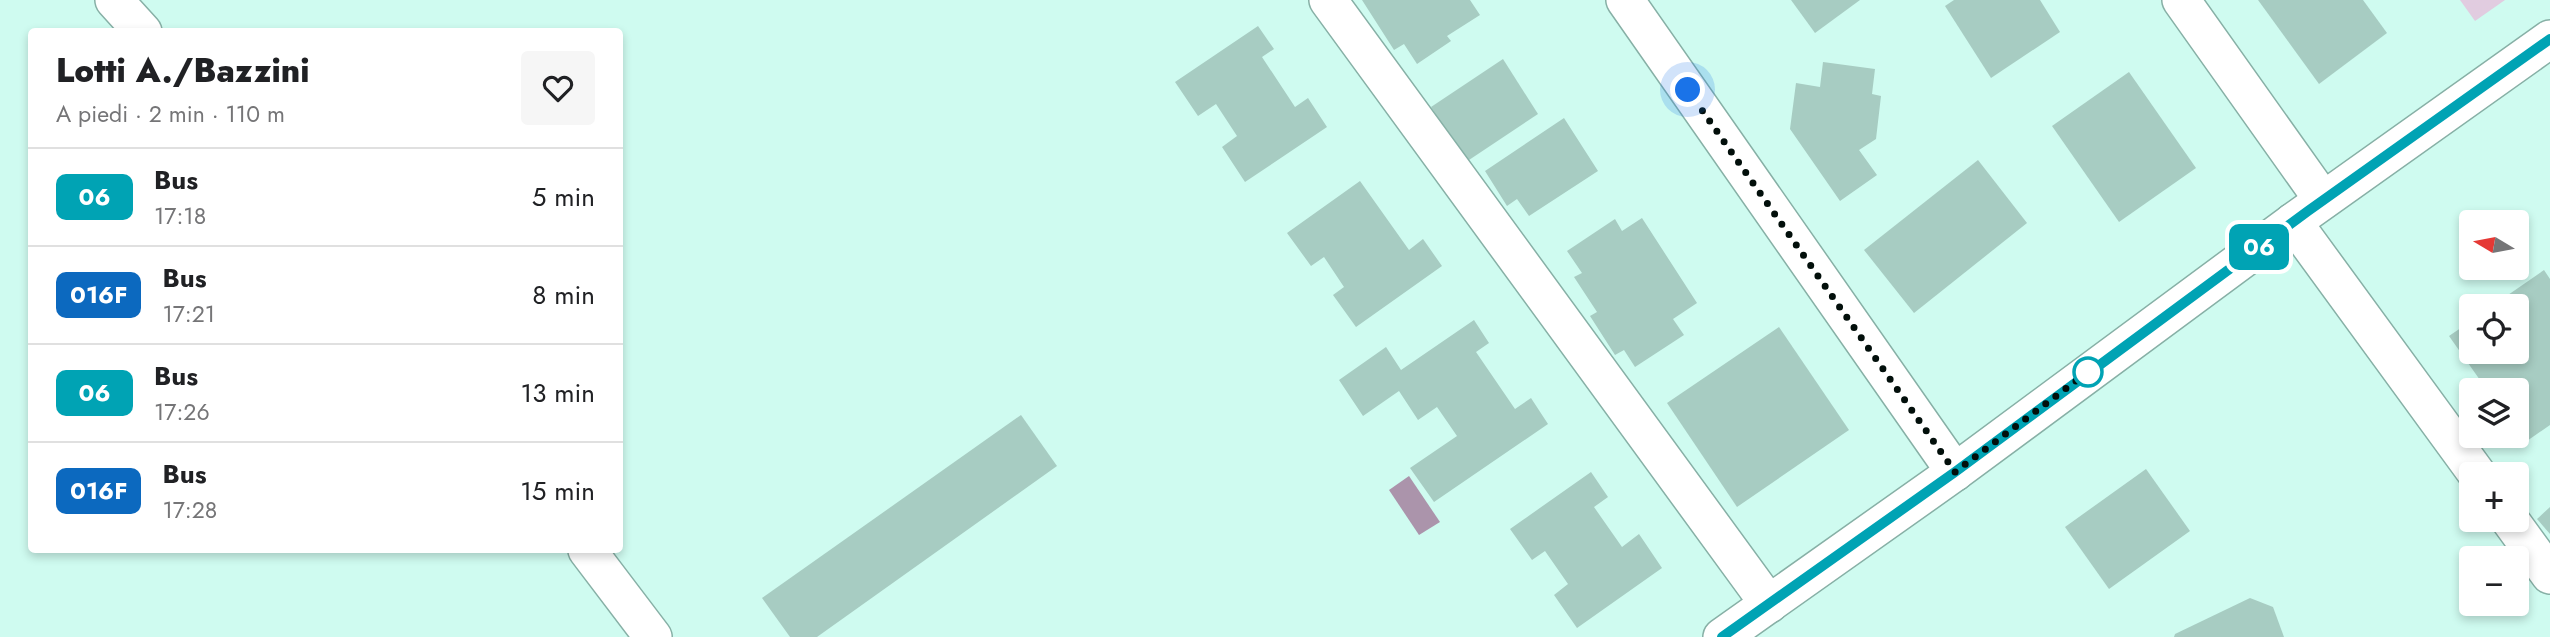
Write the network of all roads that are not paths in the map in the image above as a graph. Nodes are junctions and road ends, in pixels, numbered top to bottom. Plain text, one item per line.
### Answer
1 (114, 0) edge
2 (1328, 0) edge
3 (1625, 0) edge
4 (2181, 0) edge
5 (139, 28) edge
6 (2550, 39) edge
7 (2323, 200) junction
8 (2293, 222) junction
9 (2468, 462) edge
10 (1955, 472) junction
11 (2519, 532) edge
12 (589, 553) edge
13 (2550, 575) edge
14 (1769, 604) junction
15 (653, 637) edge
16 (1722, 637) edge

1 - 5 street
2 - 14 street
3 - 10 street
4 - 7 street
6 - 7 street
7 - 8 street
8 - 9 street
8 - 10 street
10 - 14 street
11 - 13 street
12 - 15 street
14 - 16 street

